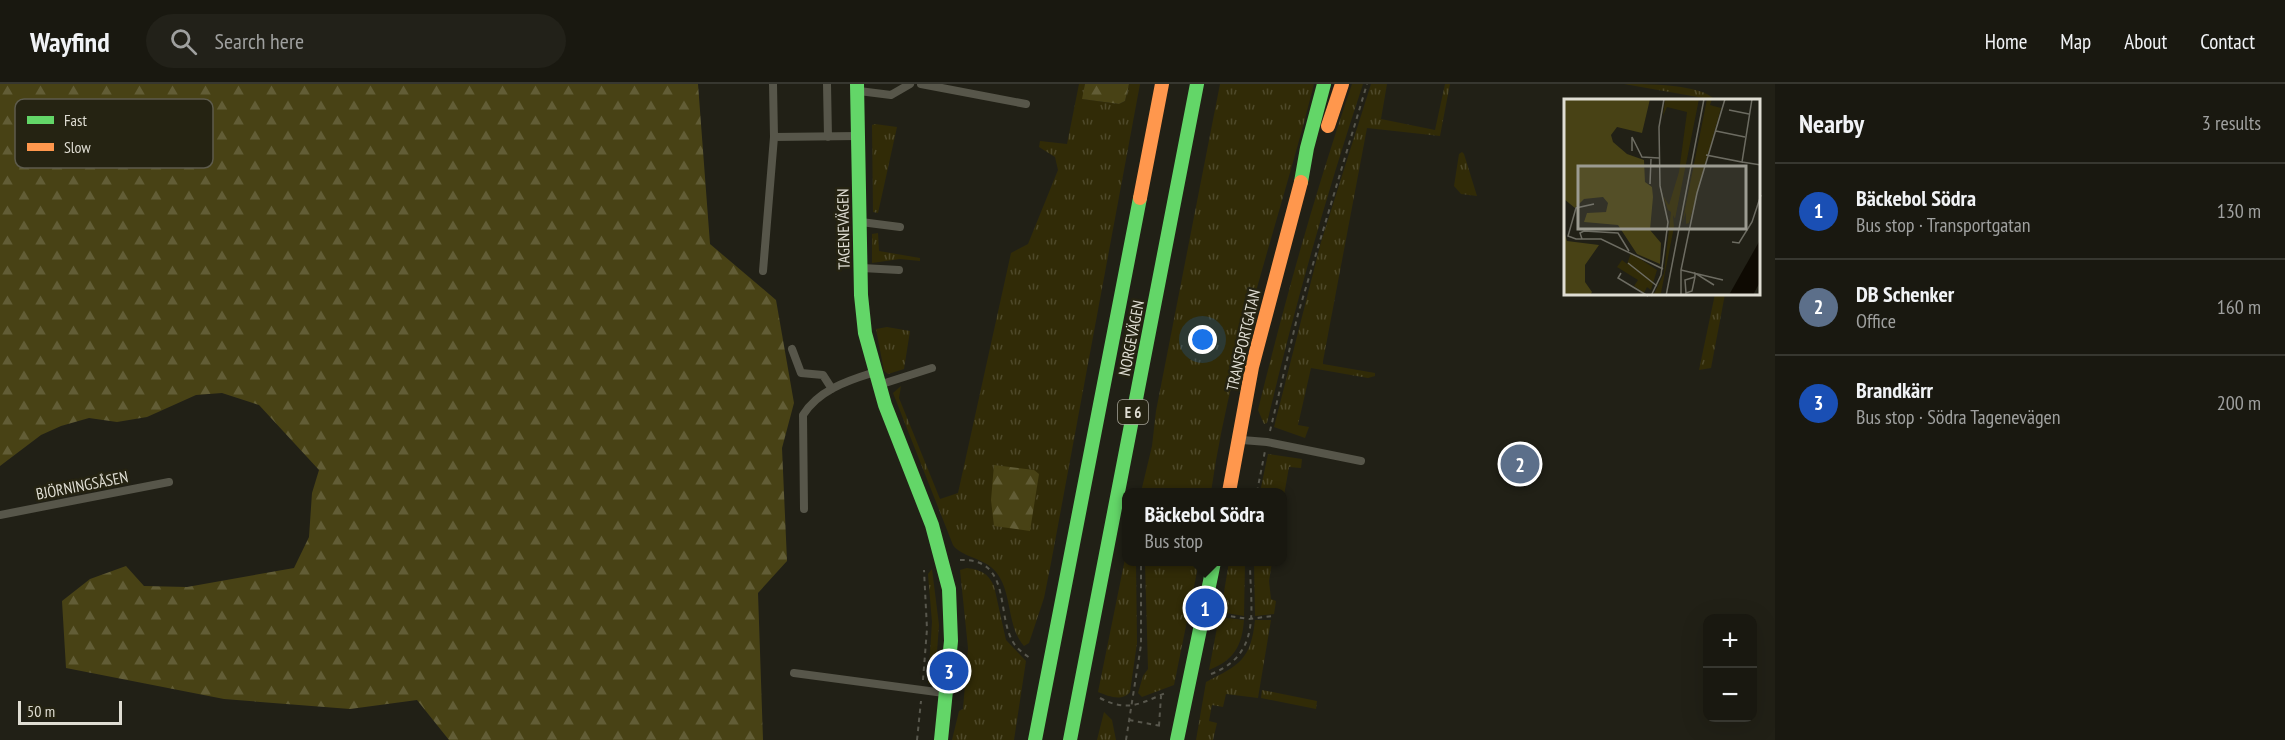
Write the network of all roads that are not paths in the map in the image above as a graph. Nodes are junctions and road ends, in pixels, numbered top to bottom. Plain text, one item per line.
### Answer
1 (773, 84) edge
2 (827, 84) edge
3 (910, 84) edge
4 (921, 84) edge
5 (1162, 84) edge
6 (1197, 84) edge
7 (1324, 84) edge
8 (1342, 84) edge
9 (857, 88) edge
10 (1026, 104) dead end
11 (858, 136) junction
12 (774, 137) junction
13 (828, 137) junction
14 (1299, 197) junction
15 (860, 222) junction
16 (900, 227) dead end
17 (861, 268) junction
18 (899, 270) dead end
19 (763, 271) dead end
20 (792, 349) dead end
21 (932, 368) dead end
22 (876, 379) junction
23 (832, 389) junction
24 (1240, 440) junction
25 (1362, 461) dead end
26 (169, 482) dead end
27 (1229, 488) edge
28 (804, 509) dead end
29 (0, 514) edge
30 (1213, 566) edge
31 (794, 673) dead end
32 (946, 693) junction
33 (941, 740) edge
34 (1035, 740) edge
35 (1070, 740) edge
36 (1177, 740) edge

1 - 12 lane
2 - 13 lane
3 - 9 lane
4 - 10 lane
5 - 34 main road, NORGEVÄGEN / E 6
6 - 35 main road, NORGEVÄGEN / E 6
7 - 14 main road, TRANSPORTGATAN
8 - 14 main road, TRANSPORTGATAN
9 - 11 main road, TAGENEVÄGEN
11 - 13 lane
11 - 15 main road, TAGENEVÄGEN
12 - 13 lane
12 - 19 lane
14 - 24 main road, TRANSPORTGATAN
15 - 16 lane
15 - 17 main road, TAGENEVÄGEN
17 - 18 lane
17 - 22 main road, TAGENEVÄGEN
20 - 23 lane
21 - 22 lane
22 - 23 lane
22 - 32 main road, TAGENEVÄGEN
23 - 28 lane
24 - 25 lane
24 - 27 main road, TRANSPORTGATAN
26 - 29 lane, BJÖRNINGSÅSEN
30 - 36 main road
31 - 32 lane
32 - 33 main road, TAGENEVÄGEN

